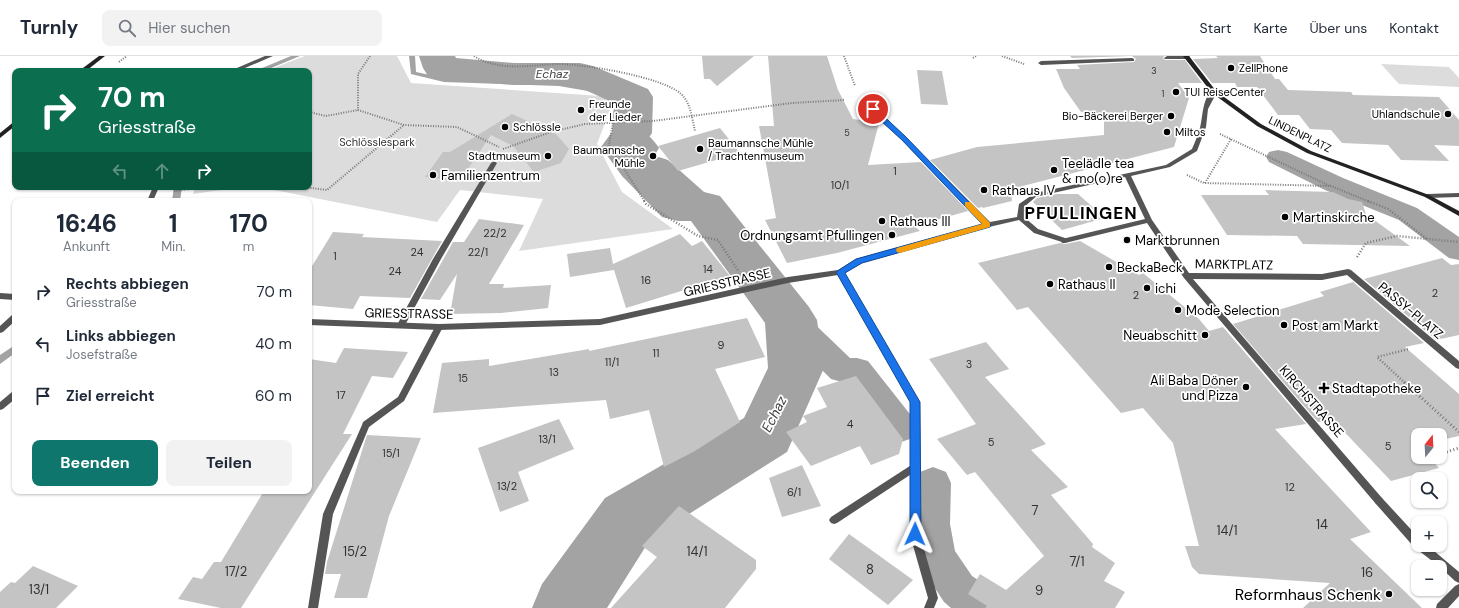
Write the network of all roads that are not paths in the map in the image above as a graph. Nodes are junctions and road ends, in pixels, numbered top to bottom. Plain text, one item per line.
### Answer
1 (102, 56) edge
2 (270, 56) edge
3 (1186, 56) edge
4 (1167, 58) dead end
5 (1132, 60) dead end
6 (1041, 63) road end
7 (86, 68) edge
8 (240, 68) edge
9 (1214, 92) junction
10 (862, 100) road end
11 (12, 124) edge
12 (12, 125) edge
13 (0, 130) edge
14 (0, 136) edge
15 (494, 163) road end
16 (1127, 175) junction
17 (1459, 194) edge
18 (1427, 196) junction
19 (1459, 214) edge
20 (1020, 218) junction
21 (1149, 220) junction
22 (988, 225) junction
23 (840, 272) junction
24 (1348, 272) joint
25 (1187, 276) junction
26 (0, 296) edge
27 (12, 297) edge
28 (12, 320) edge
29 (312, 322) edge
30 (401, 325) junction
31 (439, 327) junction
32 (0, 330) edge
33 (1459, 366) edge
34 (12, 397) edge
35 (0, 407) edge
36 (916, 466) junction
37 (834, 520) dead end
38 (1411, 538) edge
39 (1428, 552) edge
40 (1459, 578) edge
41 (1459, 589) edge
42 (313, 608) edge
43 (929, 608) edge
44 (1441, 608) edge

1 - 7 main road
2 - 8 street
3 - 4 street
3 - 9 main road, LINDENPLATZ
5 - 6 street
9 - 16 street
9 - 18 main road, LINDENPLATZ
10 - 22 street
11 - 13 main road
12 - 14 main road
15 - 30 street
16 - 20 street
16 - 21 street, MARKTPLATZ
17 - 18 street
18 - 19 main road, LINDENPLATZ
20 - 21 street
20 - 22 street, GRIESSTRASSE
21 - 25 street, MARKTPLATZ
22 - 23 street, GRIESSTRASSE
23 - 31 street, GRIESSTRASSE
23 - 36 street
24 - 25 street, MARKTPLATZ
24 - 33 street, PASSY-PLATZ
25 - 38 street, KIRCHSTRASSE
26 - 27 street
28 - 32 street
29 - 30 street, GRIESSTRASSE
30 - 31 street, GRIESSTRASSE
31 - 42 street
34 - 35 street
36 - 37 street
36 - 43 street
39 - 40 street, KIRCHSTRASSE
41 - 44 street

